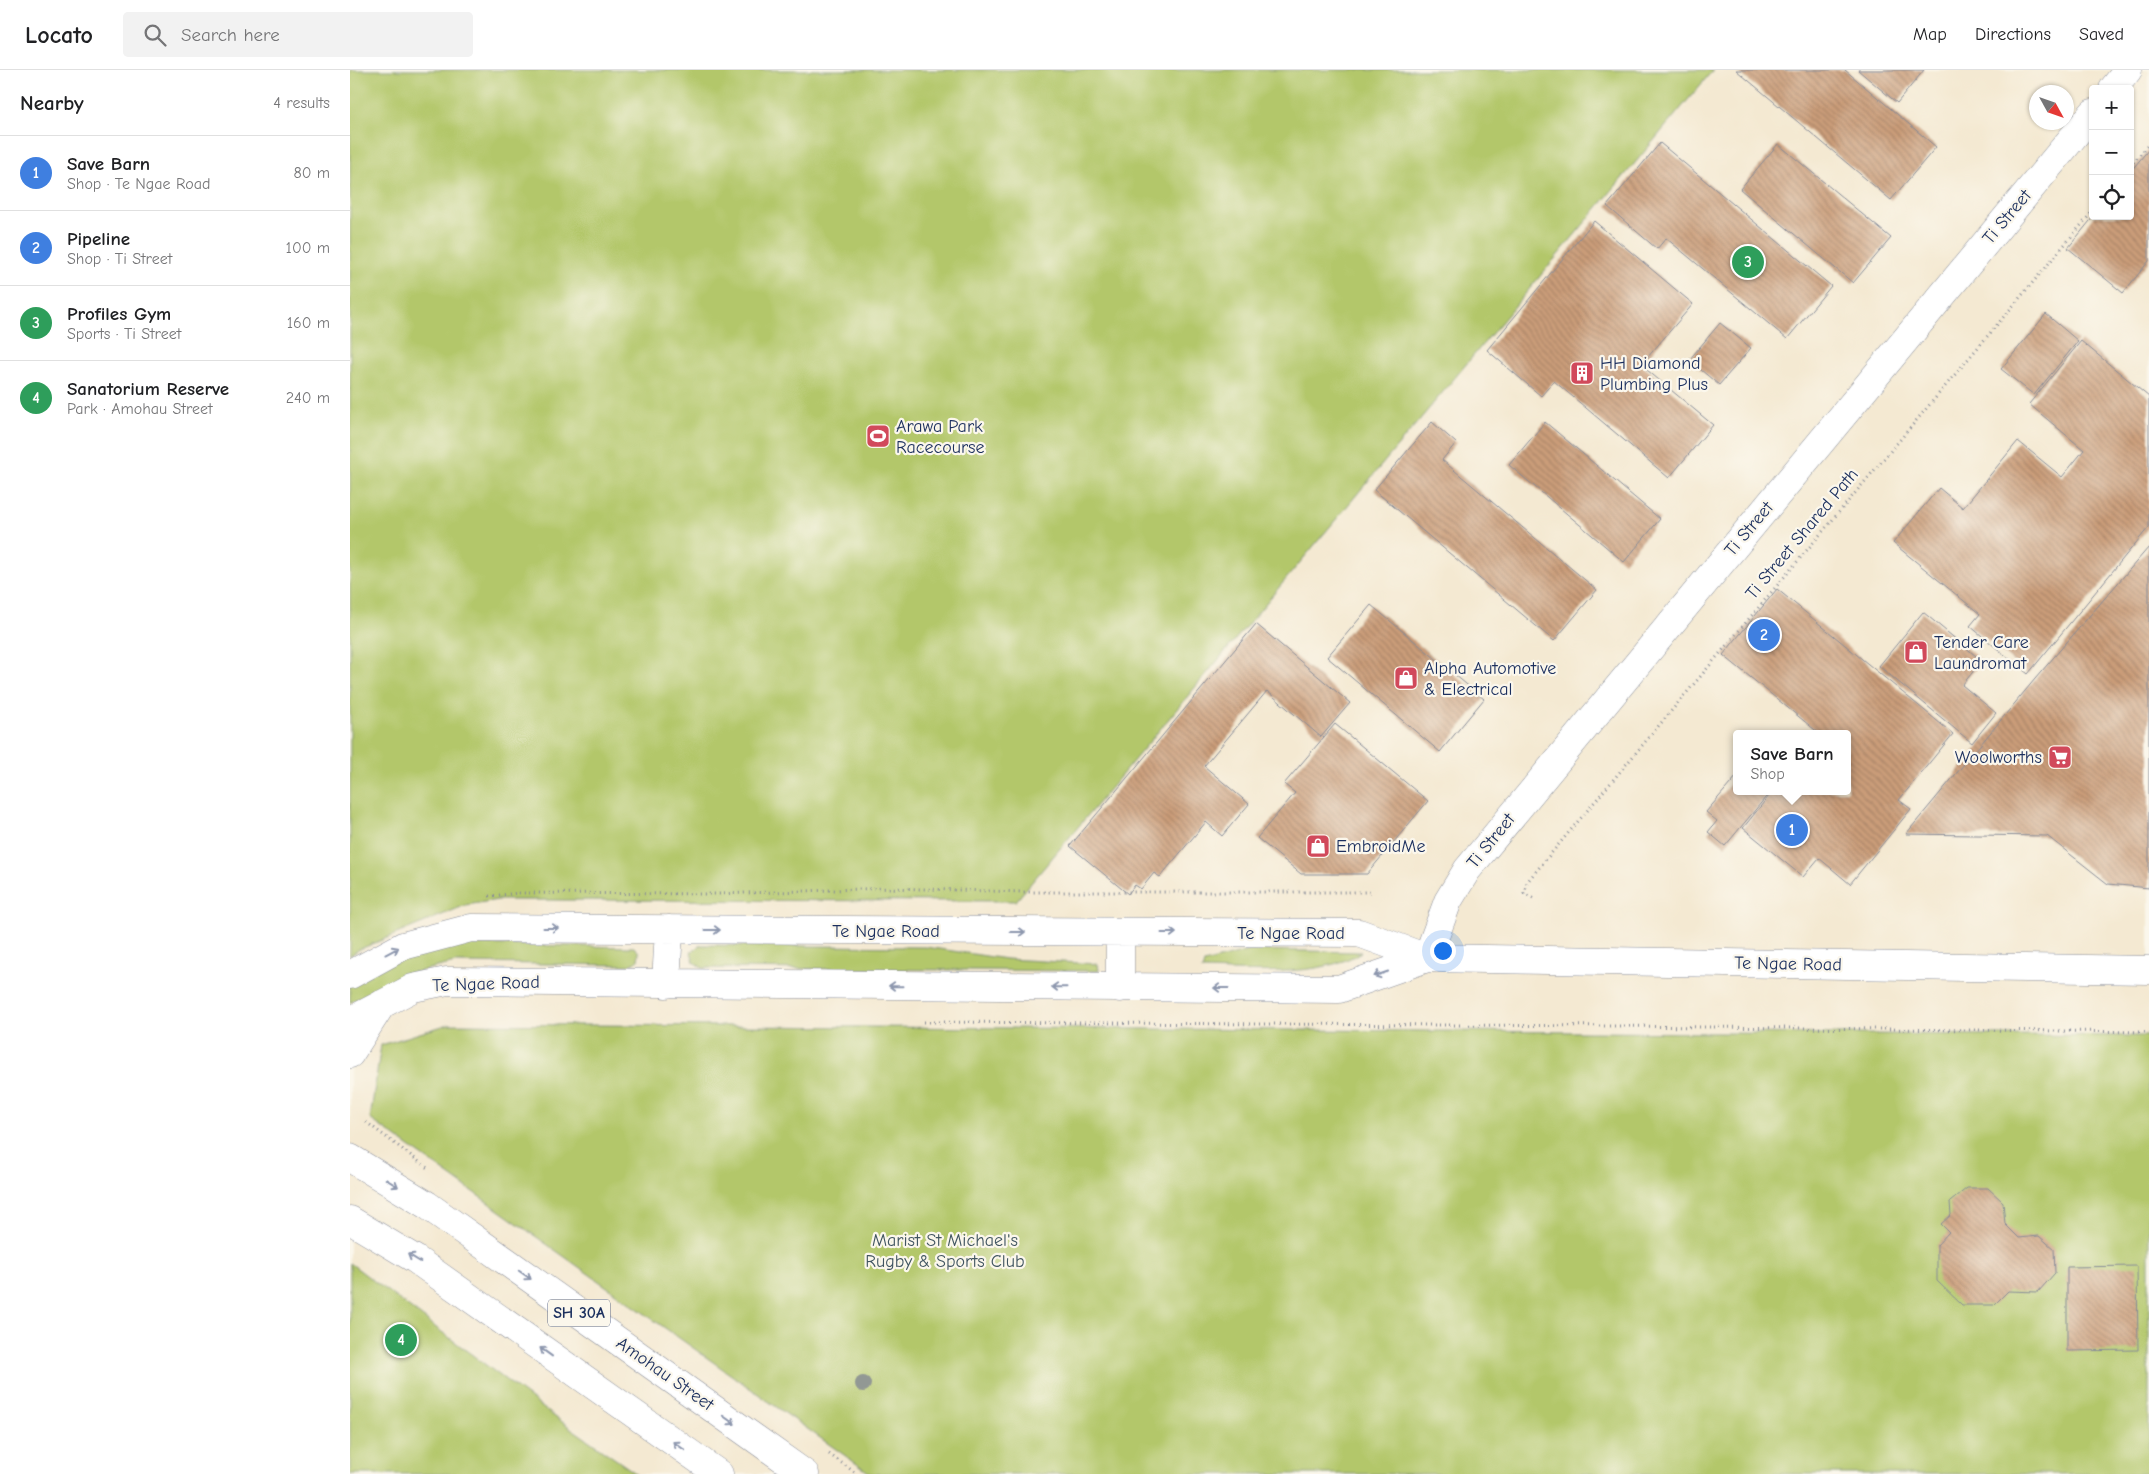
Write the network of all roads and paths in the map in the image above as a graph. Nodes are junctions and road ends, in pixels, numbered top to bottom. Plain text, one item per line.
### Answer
1 (2128, 70) edge
2 (2116, 85) edge
3 (2089, 118) edge
4 (2149, 144) edge
5 (2134, 161) edge
6 (2089, 215) edge
7 (1371, 892) dead end
8 (484, 897) dead end
9 (1533, 898) dead end
10 (669, 929) junction
11 (1120, 933) junction
12 (1427, 958) junction
13 (2149, 970) edge
14 (350, 975) edge
15 (666, 984) junction
16 (1120, 988) junction
17 (383, 1002) junction
18 (350, 1020) edge
19 (924, 1022) dead end
20 (2149, 1032) edge
21 (350, 1054) edge
22 (350, 1158) edge
23 (350, 1220) edge
24 (719, 1474) edge
25 (805, 1474) edge

1 - 2 street
3 - 12 street, Ti Street
4 - 5 path
6 - 9 path, Ti Street Shared Path
7 - 8 path
10 -> 11 street, Te Ngae Road
14 -> 10 street, Te Ngae Road
10 - 15 street
11 -> 12 street, Te Ngae Road
11 - 16 street
12 - 13 street, Te Ngae Road
12 -> 16 street, Te Ngae Road
16 -> 15 street, Te Ngae Road
15 - 17 street, Te Ngae Road
17 - 18 street, Te Ngae Road
17 - 21 street
19 - 20 path
22 -> 25 street, Amohau Street / SH 30A
24 -> 23 street, SH 30A

